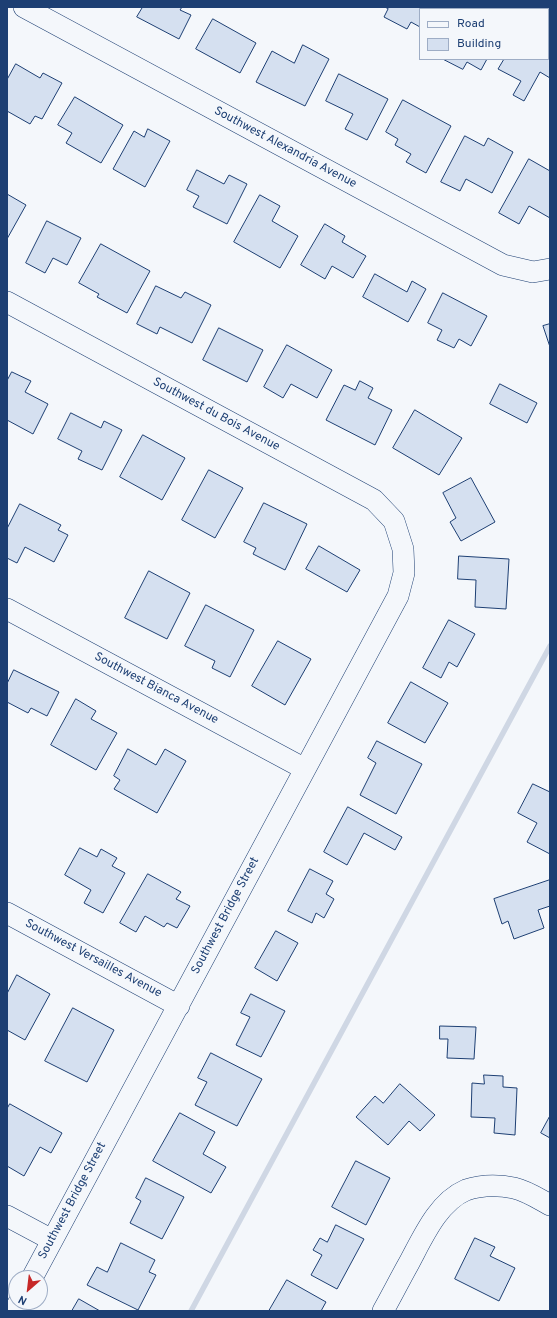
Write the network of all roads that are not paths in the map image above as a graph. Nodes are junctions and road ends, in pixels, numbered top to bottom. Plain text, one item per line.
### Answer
1 (24, 7) edge
2 (550, 269) edge
3 (7, 302) edge
4 (403, 549) joint
5 (7, 609) edge
6 (305, 769) junction
7 (7, 913) edge
8 (179, 1006) junction
9 (550, 1205) edge
10 (7, 1216) edge
11 (52, 1240) junction
12 (36, 1270) edge
13 (383, 1311) edge

1 - 2 street, Southwest Alexandria Avenue
3 - 4 street, Southwest du Bois Avenue
4 - 6 street, Southwest Bridge Street
5 - 6 street, Southwest Bianca Avenue
6 - 8 street, Southwest Bridge Street
7 - 8 street, Southwest Versailles Avenue
8 - 11 street, Southwest Bridge Street
9 - 13 street
10 - 11 street
11 - 12 street, Southwest Bridge Street

